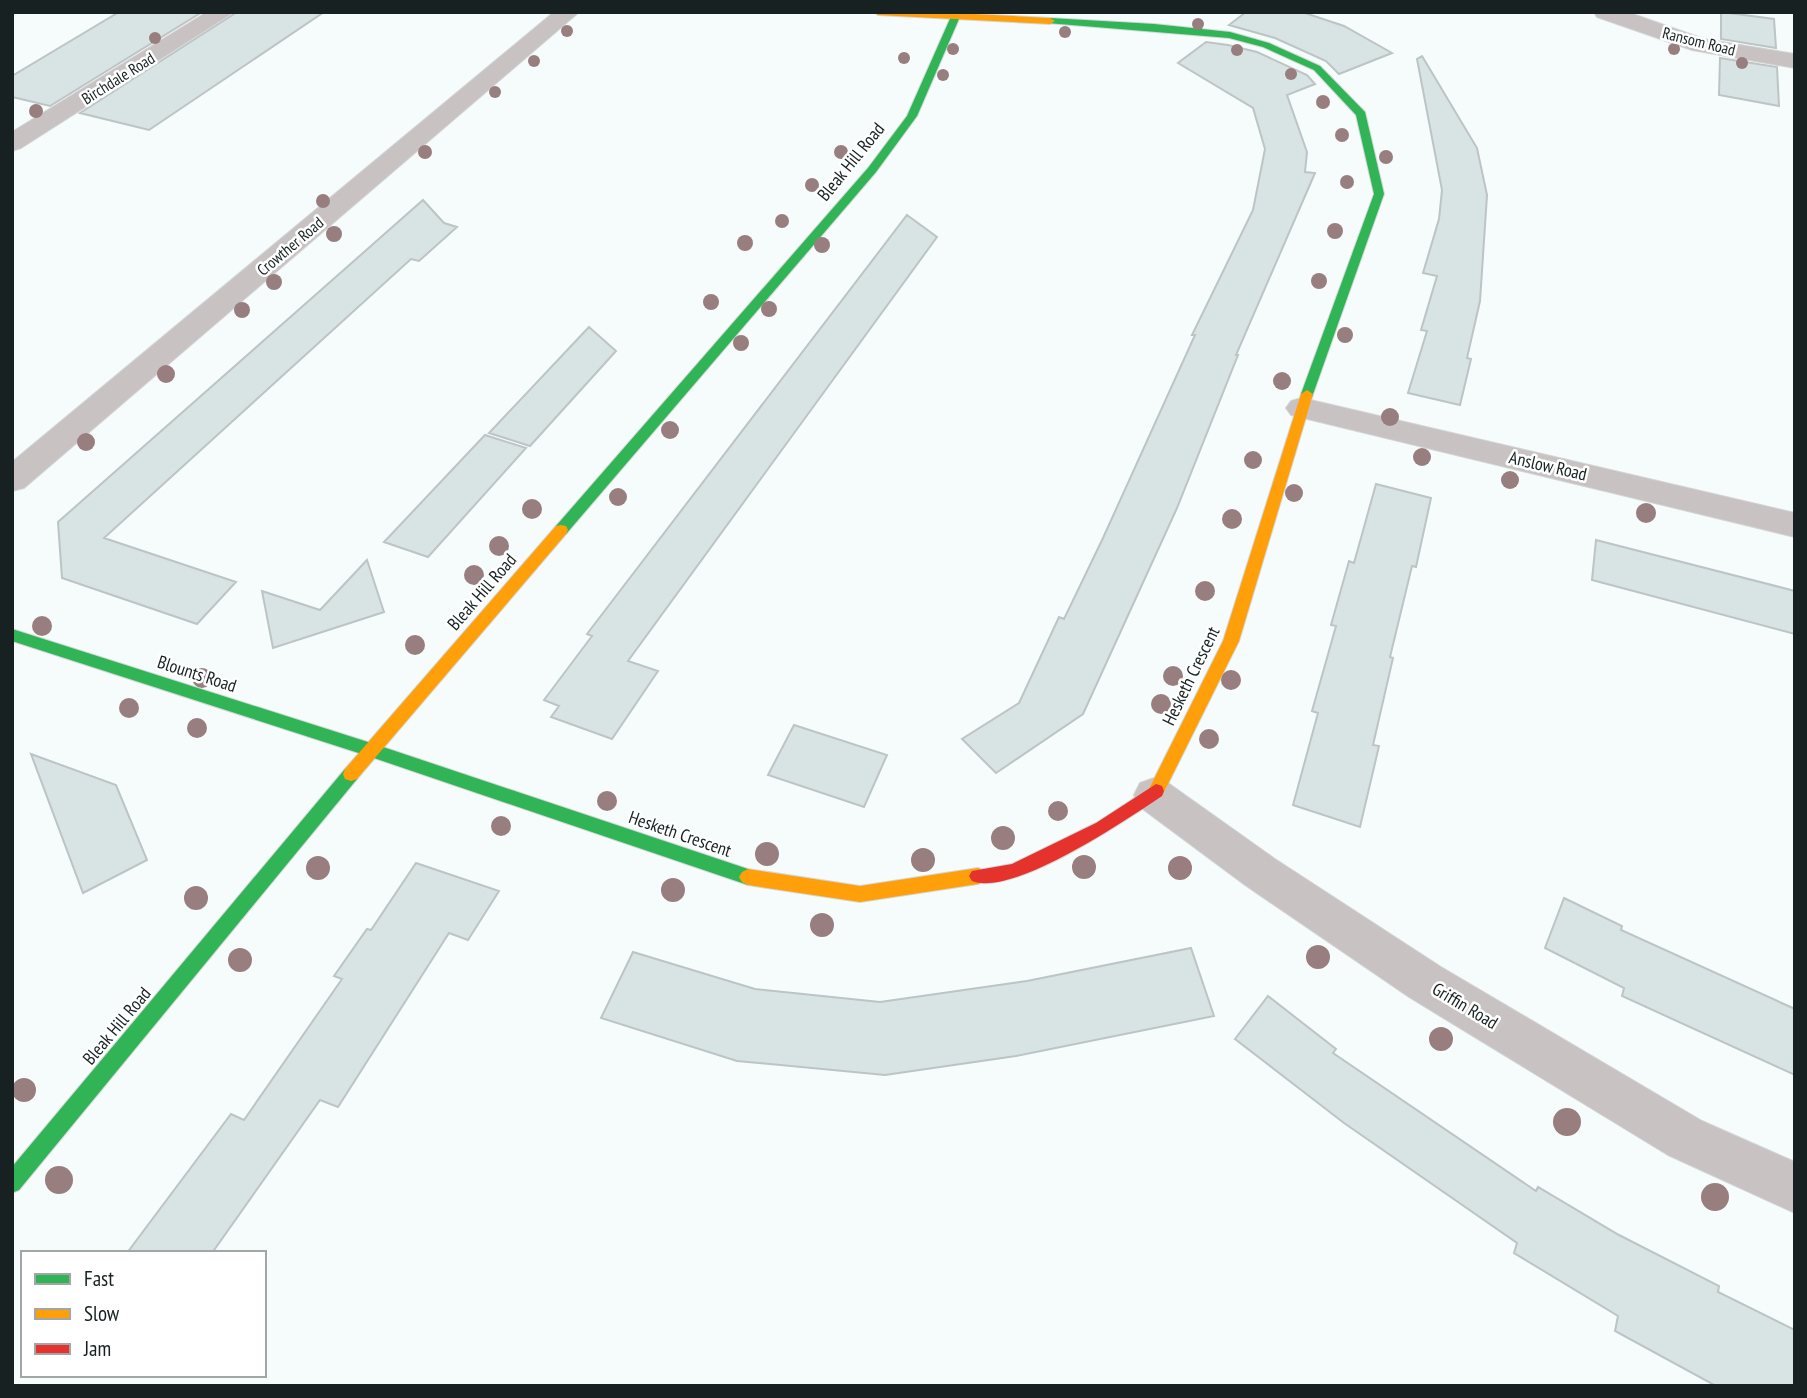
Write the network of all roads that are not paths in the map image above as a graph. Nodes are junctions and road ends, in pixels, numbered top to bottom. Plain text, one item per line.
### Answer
1 (223, 12) edge
2 (568, 12) edge
3 (878, 12) edge
4 (1605, 12) edge
5 (957, 15) edge
6 (1795, 61) edge
7 (12, 143) edge
8 (1302, 408) junction
9 (12, 480) edge
10 (1795, 525) edge
11 (12, 635) edge
12 (371, 751) junction
13 (1154, 795) junction
14 (12, 1183) edge
15 (1795, 1188) edge

1 - 7 street, Birchdale Road
2 - 9 street, Crowther Road
3 - 5 street, Hesketh Crescent
4 - 6 street, Ransom Road
5 - 8 street, Hesketh Crescent
5 - 12 street, Bleak Hill Road
8 - 10 street, Anslow Road
8 - 13 street, Hesketh Crescent
11 - 12 street, Blounts Road
12 - 13 street, Hesketh Crescent
12 - 14 street, Bleak Hill Road
13 - 15 street, Griffin Road

